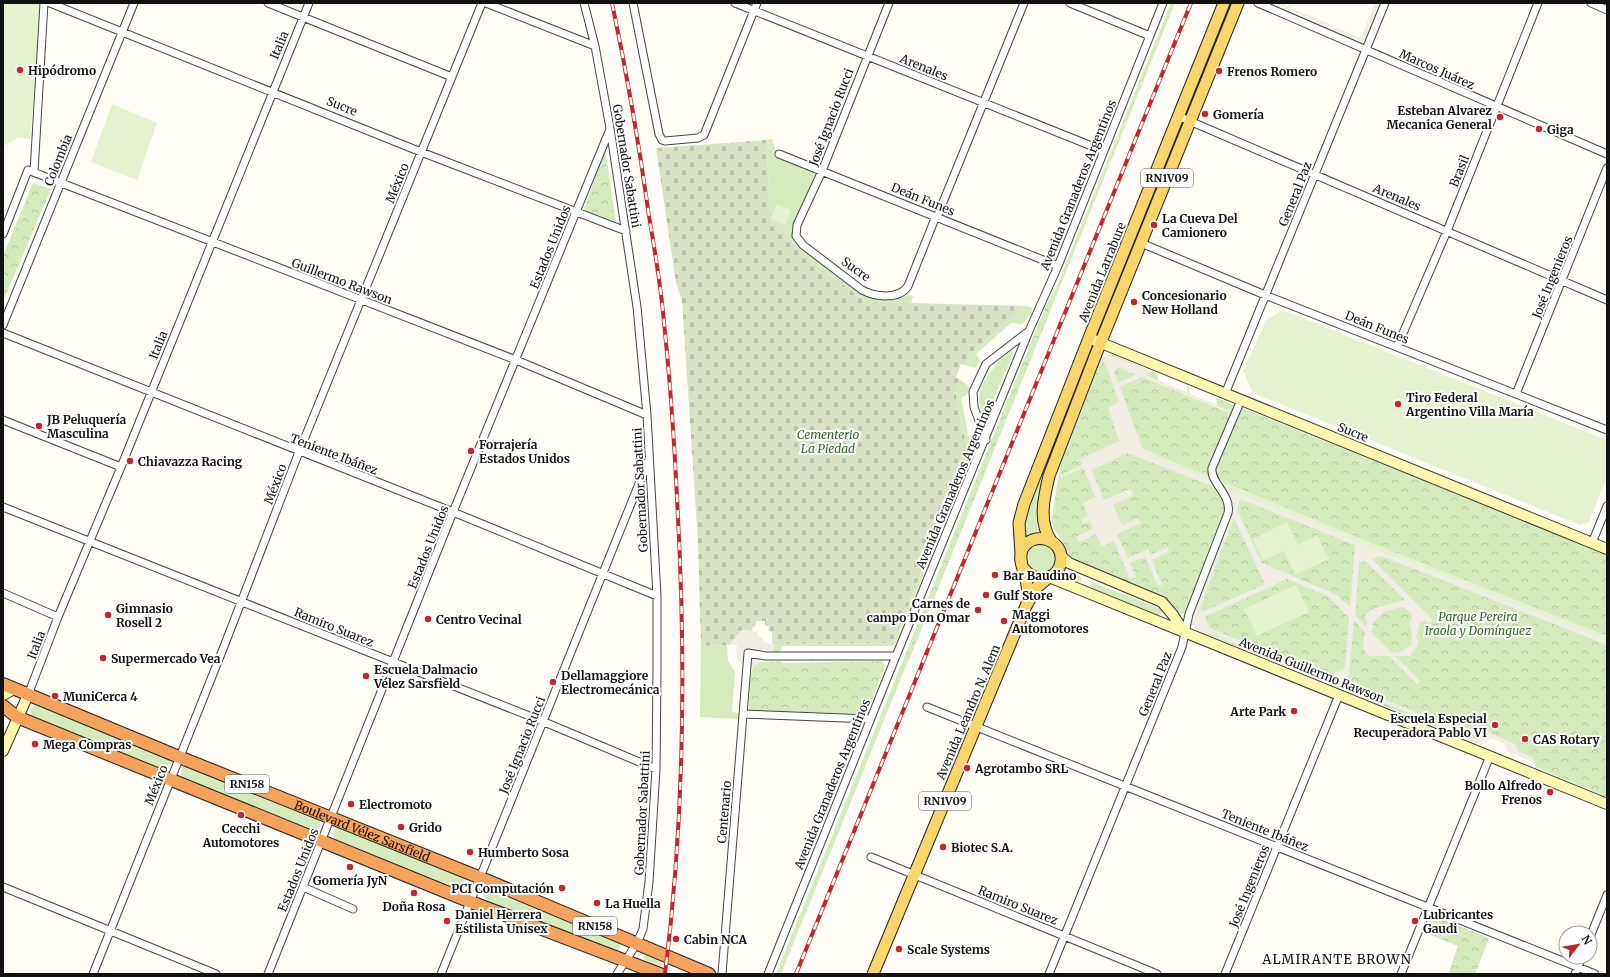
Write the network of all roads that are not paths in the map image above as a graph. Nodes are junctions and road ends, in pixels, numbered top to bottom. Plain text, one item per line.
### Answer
1 (44, 3) edge
2 (50, 3) edge
3 (134, 3) edge
4 (268, 3) edge
5 (308, 3) edge
6 (482, 3) edge
7 (486, 3) edge
8 (584, 3) edge
9 (633, 3) edge
10 (735, 3) edge
11 (757, 3) edge
12 (889, 3) edge
13 (1024, 3) edge
14 (1070, 3) edge
15 (1163, 3) edge
16 (1224, 3) edge
17 (1238, 3) edge
18 (1258, 3) edge
19 (1385, 3) edge
20 (1538, 3) edge
21 (1591, 3) edge
22 (754, 10) junction
23 (1607, 10) edge
24 (303, 17) junction
25 (122, 31) junction
26 (1150, 36) junction
27 (595, 46) junction
28 (1366, 50) junction
29 (867, 56) junction
30 (452, 77) junction
31 (272, 92) junction
32 (983, 102) junction
33 (1497, 107) junction
34 (1178, 116) junction
35 (1190, 121) junction
36 (610, 128) junction
37 (1104, 150) junction
38 (421, 152) junction
39 (779, 154) dead end
40 (1607, 154) edge
41 (1607, 168) edge
42 (31, 171) junction
43 (822, 171) junction
44 (1315, 174) junction
45 (61, 182) junction
46 (575, 212) junction
47 (937, 217) junction
48 (1447, 231) junction
49 (626, 232) junction
50 (3, 234) edge
51 (798, 239) joint
52 (212, 242) junction
53 (1141, 243) junction
54 (1058, 266) junction
55 (1563, 281) junction
56 (1265, 295) junction
57 (361, 300) junction
58 (1607, 300) edge
59 (3, 325) edge
60 (1029, 331) junction
61 (3, 333) edge
62 (1089, 338) junction
63 (1100, 343) junction
64 (1397, 347) junction
65 (516, 360) junction
66 (151, 393) junction
67 (1225, 394) junction
68 (1516, 394) junction
69 (1241, 400) junction
70 (647, 415) junction
71 (3, 420) edge
72 (1607, 430) edge
73 (986, 440) junction
74 (299, 452) junction
75 (650, 457) junction
76 (121, 467) junction
77 (1607, 506) edge
78 (3, 508) edge
79 (453, 512) junction
80 (1051, 541) junction
81 (90, 542) junction
82 (1592, 543) junction
83 (1607, 549) edge
84 (1021, 554) junction
85 (1061, 556) junction
86 (1024, 569) junction
87 (603, 574) junction
88 (1049, 577) junction
89 (3, 593) edge
90 (657, 596) junction
91 (241, 602) junction
92 (1026, 606) junction
93 (58, 617) junction
94 (1185, 633) junction
95 (896, 656) junction
96 (393, 662) junction
97 (3, 684) edge
98 (14, 690) junction
99 (3, 695) edge
100 (28, 695) junction
101 (1339, 695) junction
102 (3, 706) edge
103 (927, 707) dead end
104 (744, 714) junction
105 (3, 717) edge
106 (17, 717) junction
107 (870, 719) junction
108 (542, 721) junction
109 (977, 727) junction
110 (3, 751) edge
111 (1490, 756) junction
112 (180, 757) junction
113 (656, 769) junction
114 (170, 779) junction
115 (1125, 787) junction
116 (1607, 804) edge
117 (330, 818) junction
118 (321, 841) junction
119 (1277, 847) junction
120 (871, 857) dead end
121 (914, 875) junction
122 (480, 878) junction
123 (303, 887) junction
124 (3, 888) edge
125 (1607, 895) edge
126 (471, 902) junction
127 (1429, 908) junction
128 (353, 909) dead end
129 (1595, 925) edge
130 (111, 931) junction
131 (1065, 936) junction
132 (637, 943) junction
133 (625, 960) junction
134 (1576, 970) edge
135 (93, 974) edge
136 (216, 974) edge
137 (268, 974) edge
138 (441, 974) edge
139 (617, 974) edge
140 (660, 974) edge
141 (709, 974) edge
142 (722, 974) edge
143 (768, 974) edge
144 (873, 974) edge
145 (1050, 974) edge
146 (1157, 974) edge
147 (1225, 974) edge
148 (1401, 974) edge
149 (1595, 974) edge

1 - 42 street, Colombia
2 - 25 street, Sucre
3 - 25 street, Colombia
4 - 24 street
5 - 24 street, Italia
6 - 30 street, México
7 - 27 street
8 - 27 street, Gobernador Sabattini
9 - 22 street
10 - 22 street, Arenales
11 - 22 street
12 - 29 street, José Ignacio Rucci
13 - 32 street
14 - 26 street
15 - 26 street, Avenida Granaderos Argentinos
16 - 34 main road, Avenida Larrabure / RN1V09
17 - 35 main road, Avenida Larrabure / RN1V09
18 - 28 street, Marcos Juárez
19 - 28 street, General Paz
20 - 33 street, Brasil
21 - 23 street
22 - 29 street, Arenales
24 - 30 street
24 - 31 street, Italia
25 - 31 street, Sucre
25 - 45 street, Colombia
26 - 37 street, Avenida Granaderos Argentinos
27 - 36 street, Gobernador Sabattini
28 - 33 street, Marcos Juárez
28 - 44 street, General Paz
29 - 32 street, Arenales
29 - 43 street, José Ignacio Rucci
30 - 38 street, México
31 - 38 street, Sucre
31 - 52 street, Italia
32 - 37 street, Arenales
32 - 47 street
33 - 40 street, Marcos Juárez
33 - 48 street, Brasil
34 - 35 street, Arenales
34 - 62 main road, Avenida Larrabure / RN1V09
35 - 44 street, Arenales
35 - 53 main road, Avenida Larrabure / RN1V09
36 - 46 street, Estados Unidos
36 - 49 street, Gobernador Sabattini
37 - 54 street, Avenida Granaderos Argentinos
38 - 46 street, Sucre
38 - 57 street, México
39 - 43 street, Deán Funes
41 - 55 street, José Ingenieros
42 - 45 street, Guillermo Rawson
42 - 50 street, Colombia
43 - 47 street, Deán Funes
43 - 51 street, José Ignacio Rucci
44 - 48 street, Arenales
44 - 56 street, General Paz
45 - 52 street, Guillermo Rawson
45 - 59 street, Colombia
46 - 49 street, Sucre
46 - 65 street, Estados Unidos
47 - 51 street, Sucre
47 - 54 street, Deán Funes
48 - 55 street, Arenales
48 - 64 street, Brasil
49 - 70 street, Gobernador Sabattini
52 - 57 street, Guillermo Rawson
52 - 66 street, Italia
53 - 56 street, Deán Funes
53 - 63 main road, Avenida Larrabure / RN1V09
54 - 60 street, Avenida Granaderos Argentinos
55 - 58 street, Arenales
55 - 68 street, José Ingenieros
56 - 64 street, Deán Funes
56 - 67 street, General Paz
57 - 65 street, Guillermo Rawson
57 - 74 street, México
60 - 73 street, Avenida Granaderos Argentinos
60 - 73 street
61 - 66 street, Teniente Ibáñez
62 - 63 main road, Sucre
62 - 84 main road, Avenida Larrabure / RN1V09
63 - 67 main road, Sucre
63 - 80 main road, Avenida Larrabure / RN1V09
64 - 68 street, Deán Funes
65 - 70 street, Guillermo Rawson
65 - 79 street, Estados Unidos
66 - 74 street, Teniente Ibáñez
66 - 76 street, Italia
67 - 69 main road, Sucre
68 - 72 street, Deán Funes
69 - 82 main road, Sucre
69 - 94 street, General Paz
70 - 75 street, Gobernador Sabattini
71 - 76 street
73 - 95 street, Avenida Granaderos Argentinos
74 - 79 street, Teniente Ibáñez
74 - 91 street, México
75 - 87 street, José Ignacio Rucci
75 - 90 street, Gobernador Sabattini
76 - 81 street, Italia
77 - 82 street
78 - 81 street, Ramiro Suarez
79 - 87 street, Teniente Ibáñez
79 - 96 street, Estados Unidos
80 - 84 main road
80 - 85 main road, RN1V09
81 - 91 street, Ramiro Suarez
81 - 93 street, Italia
82 - 83 main road, Sucre
84 - 86 main road, RN1V09
85 - 88 main road, RN1V09
85 - 94 main road
86 - 88 main road
86 - 92 main road, RN1V09
87 - 90 street, Teniente Ibáñez
87 - 108 street, José Ignacio Rucci
88 - 92 main road, Avenida Leandro N. Alem / RN1V09
88 - 94 main road, Avenida Guillermo Rawson
89 - 93 street
90 - 113 street, Gobernador Sabattini
91 - 96 street, Ramiro Suarez
91 - 112 street, México
92 - 109 main road, Avenida Leandro N. Alem / RN1V09
93 - 100 street, Italia
94 - 101 main road, Avenida Guillermo Rawson
94 - 115 street, General Paz
95 - 104 street, Centenario
95 - 107 street, Avenida Granaderos Argentinos
96 - 108 street, Ramiro Suarez
96 - 117 street, Estados Unidos
97 - 98 highway, RN158
98 - 99 main road
98 - 100 highway, Boulevard Vélez Sarsfield / RN158
100 - 106 main road
100 - 112 highway, Boulevard Vélez Sarsfield / RN158
101 - 111 main road, Avenida Guillermo Rawson
101 - 119 street, José Ingenieros
102 - 106 highway, RN158
103 - 109 street, Teniente Ibáñez
104 - 107 street
104 - 142 street, Centenario
105 - 106 street, Boulevard Vélez Sarsfield
106 - 110 main road
106 - 114 highway, Boulevard Vélez Sarsfield / RN158
107 - 143 street, Avenida Granaderos Argentinos
108 - 113 street, Ramiro Suarez
108 - 122 street, José Ignacio Rucci
109 - 115 street, Teniente Ibáñez
109 - 121 main road, Avenida Leandro N. Alem / RN1V09
111 - 116 main road, Avenida Guillermo Rawson
111 - 127 street
112 - 114 street, México
112 - 117 highway, Boulevard Vélez Sarsfield / RN158
113 - 132 street, Gobernador Sabattini
114 - 118 highway, Boulevard Vélez Sarsfield / RN158
114 - 130 street, México
115 - 119 street, Teniente Ibáñez
115 - 131 street, General Paz
117 - 118 street, Estados Unidos
117 - 122 highway, Boulevard Vélez Sarsfield / RN158
118 - 123 street, Estados Unidos
118 - 126 highway, Boulevard Vélez Sarsfield / RN158
119 - 127 street, Teniente Ibáñez
119 - 147 street, José Ingenieros
120 - 121 street, Ramiro Suarez
121 - 131 street, Ramiro Suarez
121 - 144 main road, Avenida Leandro N. Alem / RN1V09
122 - 126 street, José Ignacio Rucci
122 - 132 highway, Boulevard Vélez Sarsfield / RN158
123 - 128 street
123 - 137 street, Estados Unidos
124 - 130 street
125 - 129 street
126 - 133 highway, Boulevard Vélez Sarsfield / RN158
126 - 138 street, José Ignacio Rucci
127 - 134 street, Teniente Ibáñez
127 - 148 street
130 - 135 street, México
130 - 136 street
131 - 145 street, General Paz
131 - 146 street, Ramiro Suarez
132 - 133 street, Gobernador Sabattini
132 - 141 highway, Boulevard Vélez Sarsfield / RN158
133 - 139 street, Gobernador Sabattini
133 - 140 highway, Boulevard Vélez Sarsfield / RN158
134 - 149 street, Teniente Ibáñez

